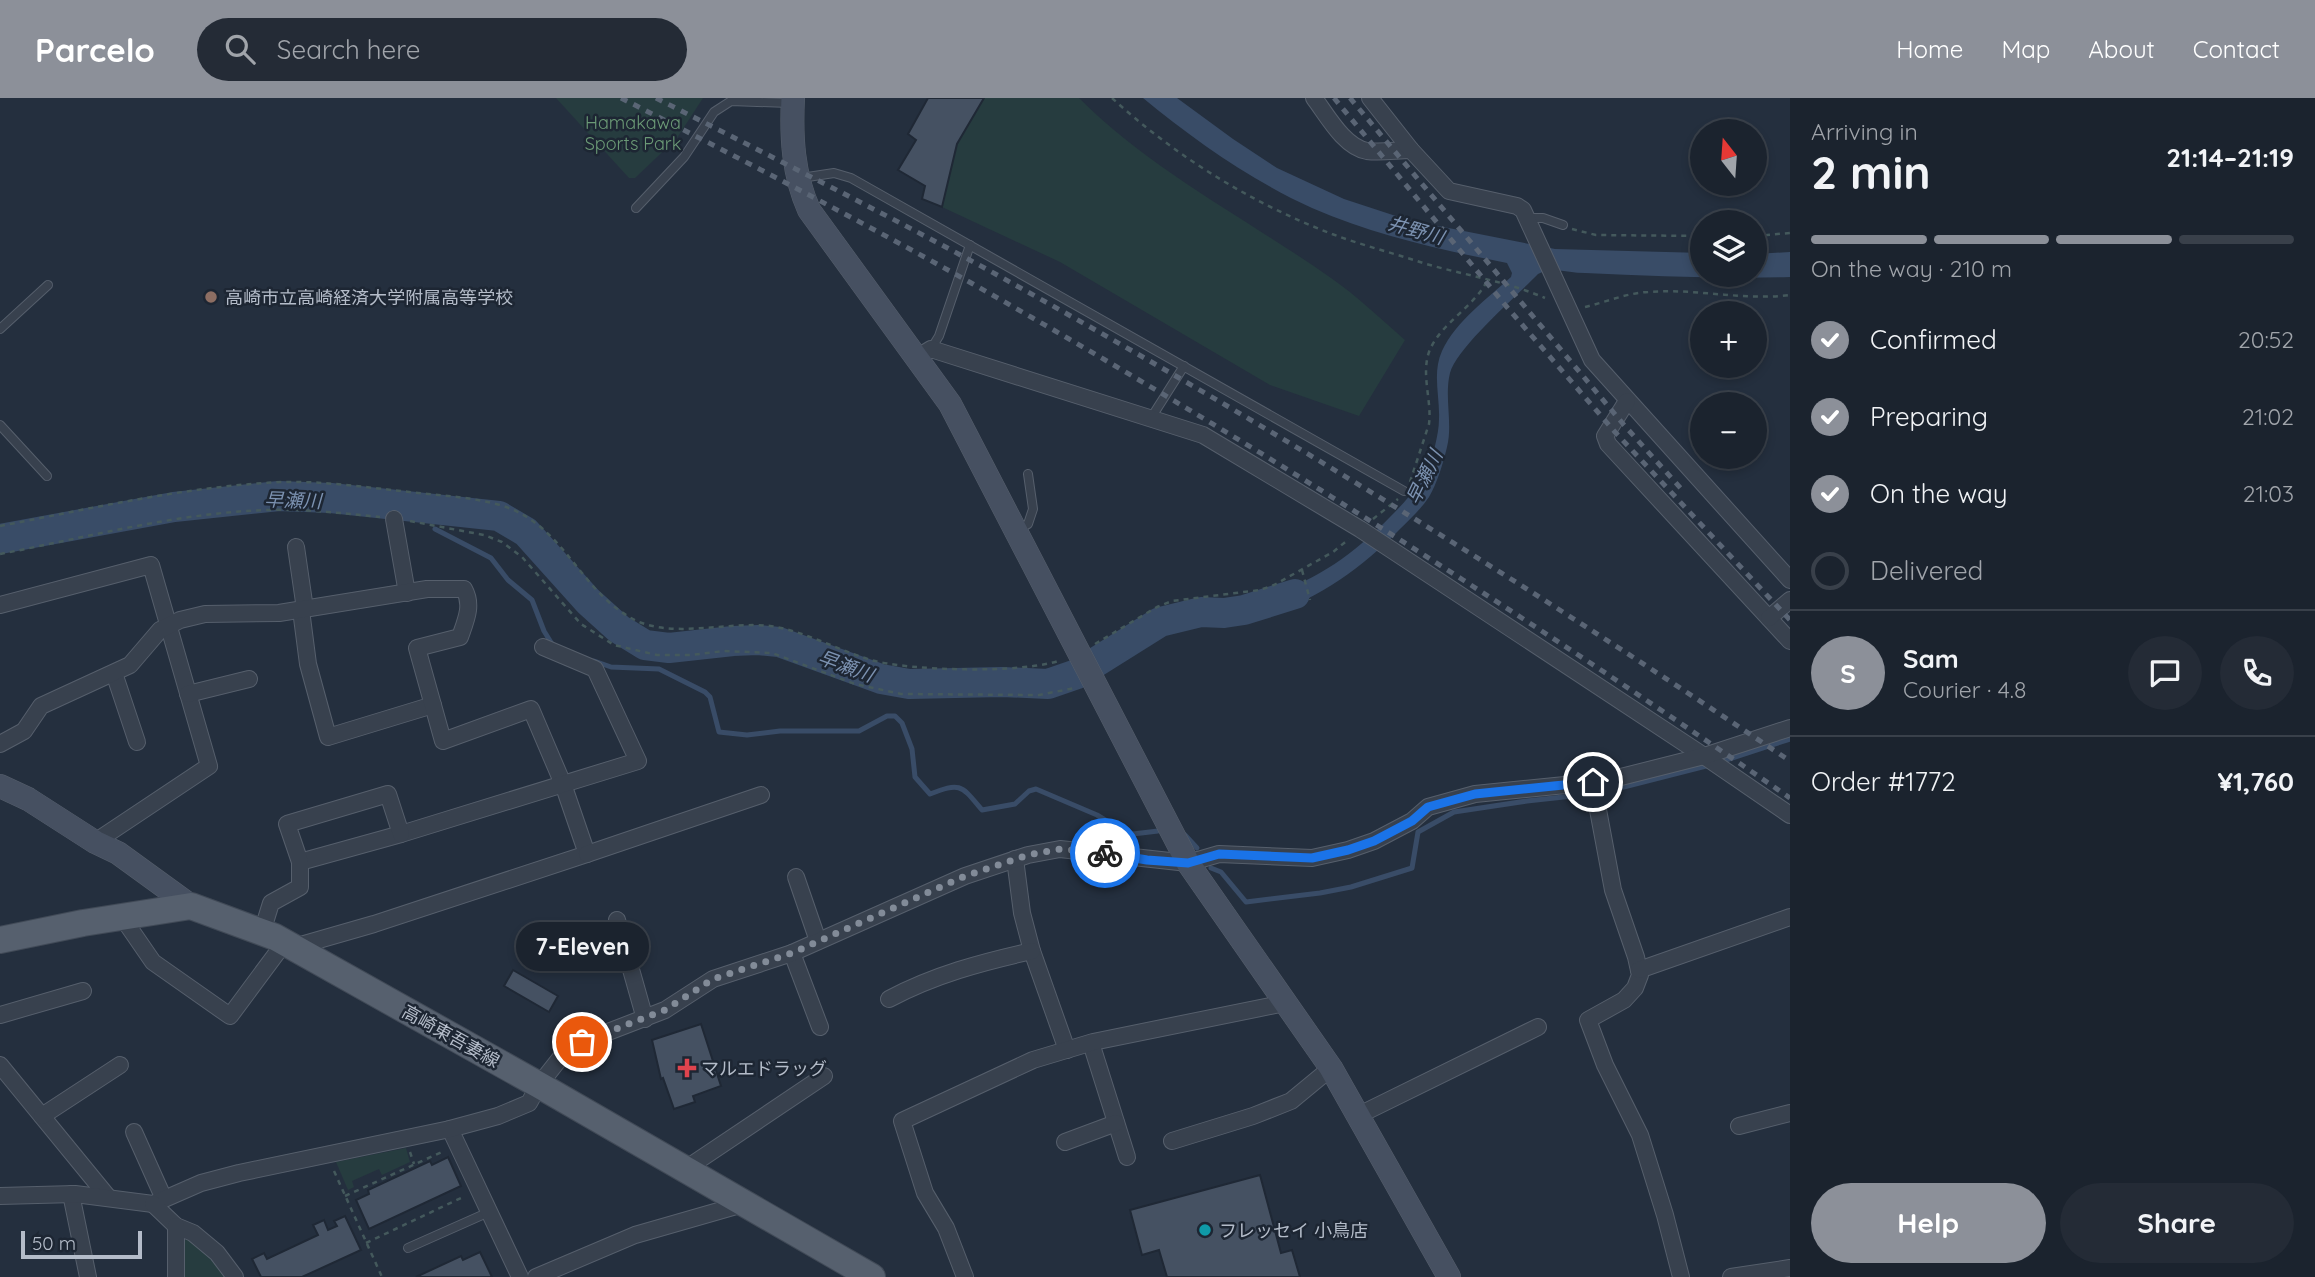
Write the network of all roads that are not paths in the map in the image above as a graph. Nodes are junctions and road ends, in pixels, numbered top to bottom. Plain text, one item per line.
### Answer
1 (1314, 98) edge
2 (1370, 98) edge
3 (792, 101) edge
4 (1411, 150) junction
5 (798, 179) junction
6 (636, 208) dead end
7 (1530, 223) junction
8 (1563, 225) road end
9 (970, 245) junction
10 (48, 285) dead end
11 (0, 329) edge
12 (924, 353) junction
13 (1184, 366) junction
14 (1627, 401) junction
15 (1151, 418) junction
16 (0, 425) edge
17 (1028, 474) dead end
18 (47, 476) dead end
19 (1404, 491) road end
20 (394, 519) road end
21 (1016, 531) junction
22 (296, 547) dead end
23 (1790, 580) edge
24 (407, 593) junction
25 (1790, 600) edge
26 (0, 604) edge
27 (303, 610) junction
28 (1769, 618) junction
29 (169, 625) junction
30 (1790, 641) edge
31 (543, 647) dead end
32 (114, 673) junction
33 (249, 679) dead end
34 (188, 694) junction
35 (433, 705) junction
36 (1790, 729) edge
37 (137, 742) dead end
38 (0, 744) edge
39 (1704, 755) junction
40 (1593, 782) junction
41 (563, 784) junction
42 (0, 786) edge
43 (761, 795) dead end
44 (1790, 815) edge
45 (401, 834) junction
46 (96, 842) junction
47 (587, 854) junction
48 (1015, 859) junction
49 (300, 862) junction
50 (1188, 863) junction
51 (796, 877) dead end
52 (191, 906) junction
53 (122, 917) junction
54 (1790, 917) edge
55 (617, 920) dead end
56 (0, 940) edge
57 (280, 940) junction
58 (818, 941) junction
59 (1032, 951) junction
60 (792, 953) junction
61 (1639, 970) junction
62 (83, 991) dead end
63 (889, 999) dead end
64 (1285, 1003) junction
65 (0, 1015) edge
66 (645, 1019) junction
67 (820, 1027) dead end
68 (1538, 1027) dead end
69 (1091, 1043) junction
70 (1067, 1050) junction
71 (0, 1065) edge
72 (120, 1065) dead end
73 (1331, 1068) junction
74 (824, 1076) dead end
75 (539, 1085) junction
76 (1790, 1113) edge
77 (42, 1116) junction
78 (1357, 1116) junction
79 (1116, 1123) junction
80 (1739, 1126) dead end
81 (450, 1129) junction
82 (134, 1132) dead end
83 (1172, 1141) dead end
84 (1065, 1142) dead end
85 (1127, 1157) dead end
86 (684, 1170) junction
87 (71, 1194) junction
88 (0, 1196) edge
89 (108, 1197) junction
90 (158, 1202) junction
91 (743, 1204) junction
92 (489, 1212) junction
93 (176, 1226) junction
94 (408, 1248) dead end
95 (1790, 1268) edge
96 (88, 1277) edge
97 (176, 1277) edge
98 (235, 1277) edge
99 (520, 1277) edge
100 (536, 1277) edge
101 (872, 1277) edge
102 (965, 1277) edge
103 (1449, 1277) edge
104 (1681, 1277) edge
105 (1731, 1277) edge

1 - 4 street
2 - 4 street
3 - 5 street
3 - 6 lane
4 - 7 street
5 - 9 lane
5 - 12 street
7 - 8 lane
7 - 14 street
9 - 12 lane
9 - 13 lane
10 - 11 lane
12 - 15 street
12 - 21 street
13 - 15 lane
13 - 19 lane
14 - 23 street
14 - 28 street
15 - 39 street
16 - 18 lane
17 - 21 lane
20 - 24 street
21 - 50 street
22 - 27 street
24 - 27 street
24 - 35 street
25 - 28 street
26 - 29 street
27 - 29 street
27 - 35 street
28 - 30 street
29 - 32 street
29 - 34 street
31 - 41 street
32 - 37 street
32 - 38 street
33 - 34 street
34 - 46 street
35 - 41 street
36 - 39 street
39 - 40 street
39 - 44 street
40 - 50 street
40 - 61 street
41 - 45 street
41 - 47 street
42 - 46 street
43 - 47 street
45 - 49 street
45 - 49 street
46 - 52 street
47 - 57 street
48 - 50 street
48 - 58 street
48 - 59 street
49 - 57 street
50 - 64 street
51 - 58 street
52 - 53 main road, 高崎東吾妻線
52 - 57 main road, 高崎東吾妻線
53 - 56 main road, 高崎東吾妻線
53 - 57 street
54 - 61 street
55 - 66 street
57 - 75 main road, 高崎東吾妻線
58 - 60 street
59 - 63 street
59 - 70 street
60 - 66 street
60 - 67 street
61 - 104 street
62 - 65 street
64 - 69 street
64 - 73 street
66 - 75 street
68 - 78 street
69 - 70 street
69 - 79 street
70 - 102 street
71 - 77 street
72 - 77 street
73 - 78 street
73 - 83 street
74 - 86 street
75 - 81 street
75 - 86 main road, 高崎東吾妻線
76 - 80 street
77 - 89 street
78 - 103 street
79 - 84 street
79 - 85 street
81 - 90 street
81 - 92 street
82 - 90 street
86 - 91 main road, 高崎東吾妻線
87 - 88 street
87 - 89 street
87 - 96 street
89 - 90 street
90 - 93 street
91 - 100 street
91 - 101 main road, 高崎東吾妻線
92 - 94 lane
92 - 99 street
93 - 97 street
93 - 98 street
95 - 105 street

